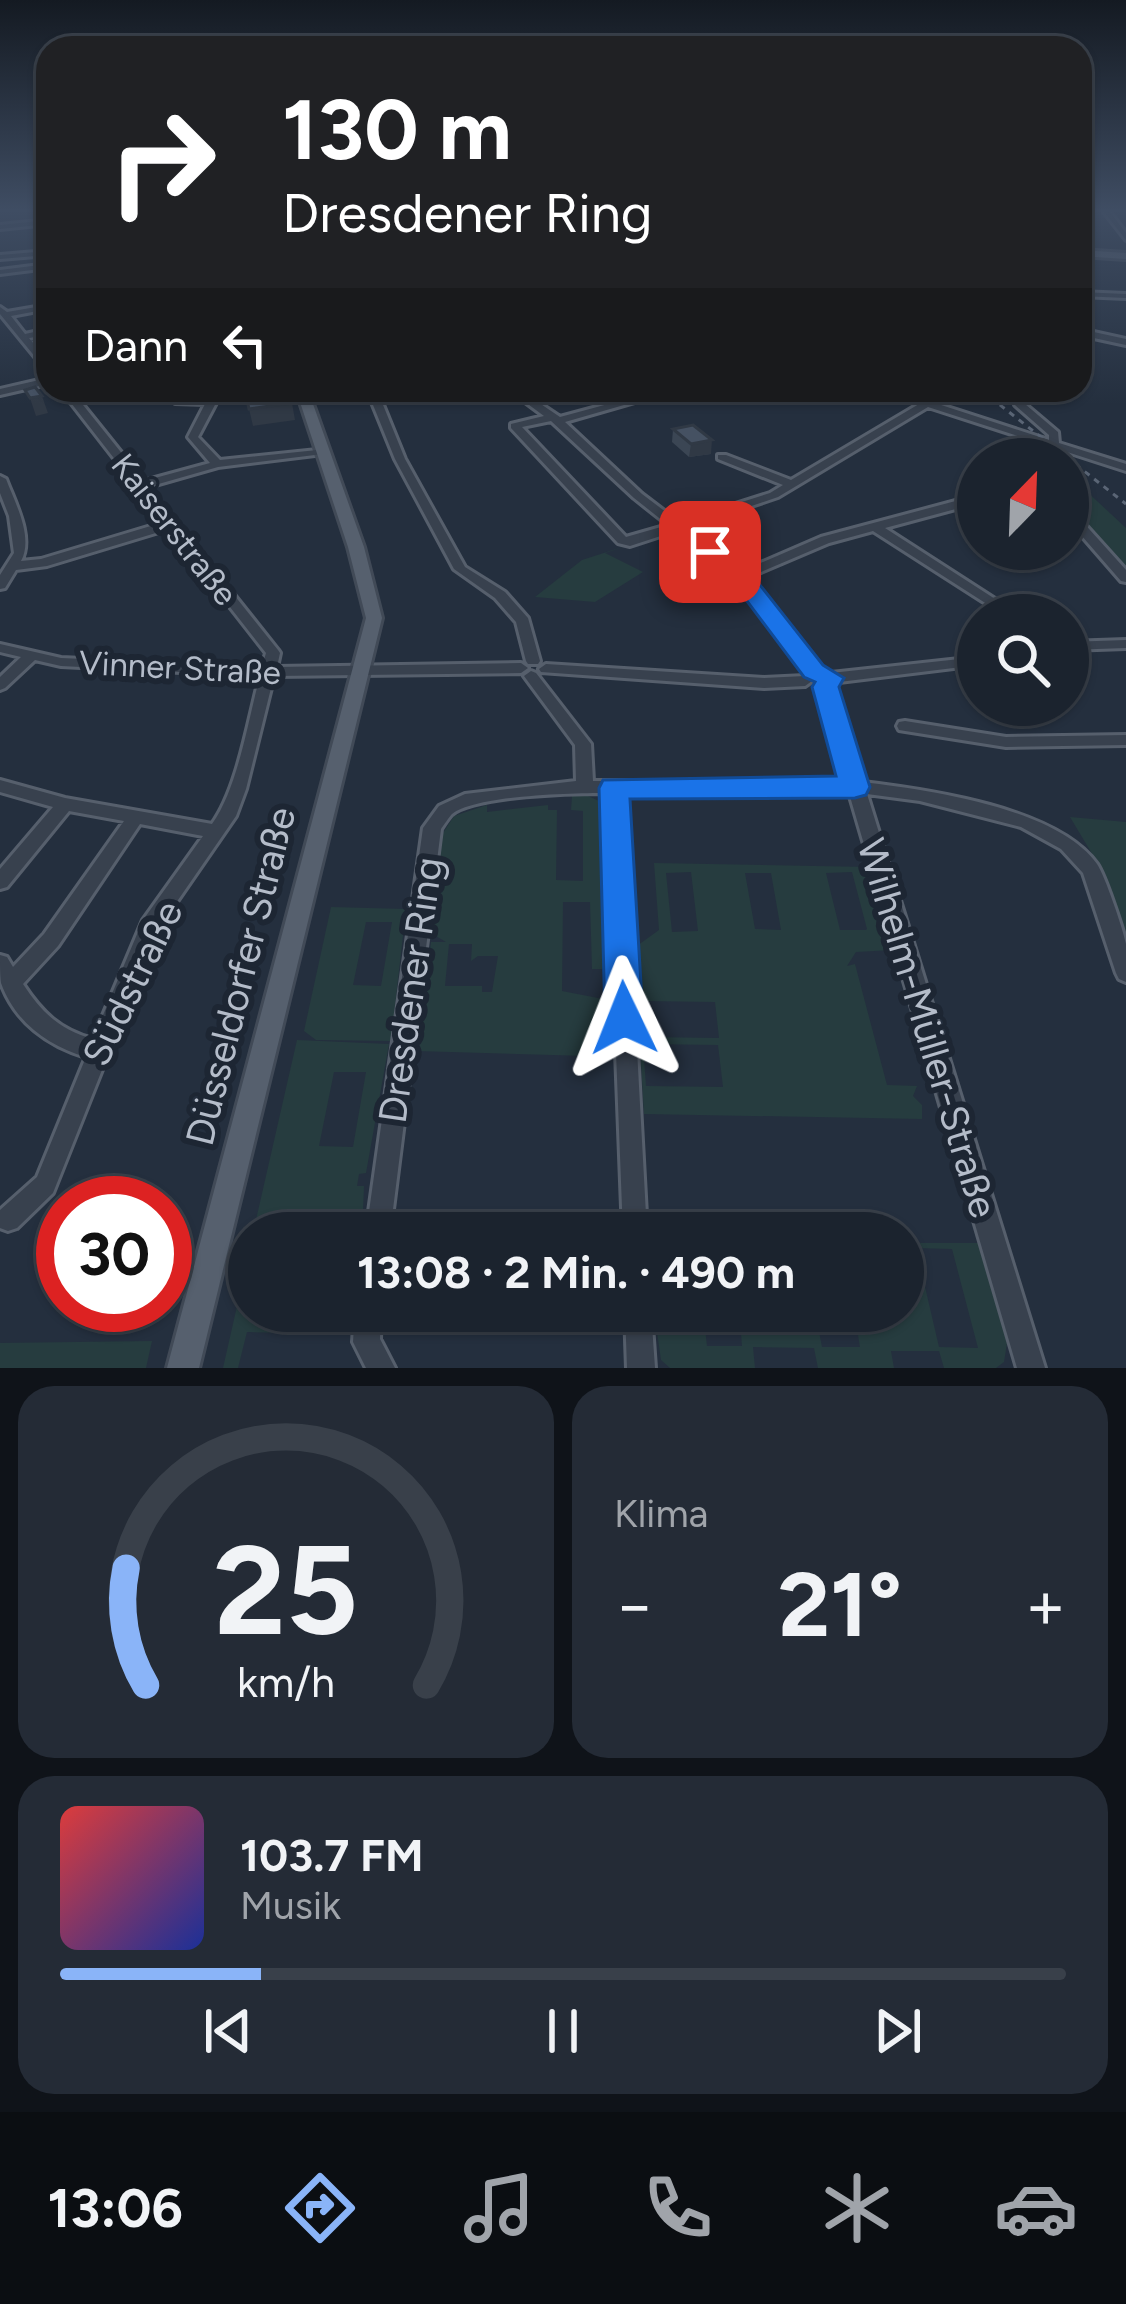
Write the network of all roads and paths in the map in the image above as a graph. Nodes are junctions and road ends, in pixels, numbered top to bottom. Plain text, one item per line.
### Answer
1 (1092, 295) edge
2 (1126, 296) edge
3 (36, 308) edge
4 (2, 312) edge
5 (36, 334) edge
6 (1092, 335) edge
7 (22, 337) junction
8 (1126, 342) edge
9 (36, 353) edge
10 (36, 384) edge
11 (0, 392) edge
12 (75, 402) edge
13 (211, 402) edge
14 (306, 402) edge
15 (377, 402) edge
16 (531, 402) edge
17 (623, 402) edge
18 (921, 402) edge
19 (1022, 402) edge
20 (927, 404) junction
21 (555, 419) junction
22 (1035, 438) edge
23 (1054, 438) edge
24 (323, 451) junction
25 (1089, 455) edge
26 (722, 457) dead end
27 (218, 464) junction
28 (1126, 467) edge
29 (0, 478) edge
30 (794, 485) junction
31 (139, 486) junction
32 (957, 504) edge
33 (171, 524) junction
34 (874, 526) junction
35 (678, 527) junction
36 (1089, 537) edge
37 (15, 566) junction
38 (741, 576) junction
39 (1126, 578) edge
40 (0, 585) edge
41 (980, 594) edge
42 (1126, 644) edge
43 (1089, 645) edge
44 (0, 648) edge
45 (30, 657) junction
46 (957, 664) edge
47 (533, 668) junction
48 (268, 672) junction
49 (362, 673) junction
50 (809, 676) junction
51 (828, 683) junction
52 (0, 685) edge
53 (905, 726) dead end
54 (1126, 740) edge
55 (0, 786) edge
56 (855, 787) junction
57 (585, 788) junction
58 (614, 788) junction
59 (65, 804) junction
60 (135, 818) junction
61 (217, 832) junction
62 (0, 882) edge
63 (6, 972) edge
64 (1126, 973) edge
65 (97, 1050) junction
66 (381, 1212) edge
67 (634, 1212) edge
68 (8, 1219) dead end
69 (367, 1332) edge
70 (639, 1332) edge
71 (183, 1368) edge
72 (381, 1368) edge
73 (641, 1368) edge
74 (1031, 1368) edge

1 - 2 street
3 - 4 street
4 - 7 street
5 - 7 street
6 - 8 street
7 - 9 street
10 - 11 street
12 - 31 street, Kaiserstraße
13 - 27 street
14 - 24 main road, Düsseldorfer Straße
15 - 47 street
16 - 21 street
17 - 21 street
18 - 20 street
19 - 23 street
20 - 22 street
20 - 30 street
21 - 35 street
21 - 35 street
24 - 27 street
24 - 49 main road, Düsseldorfer Straße
25 - 28 street
26 - 30 street
27 - 31 street
29 - 37 street
30 - 35 street
31 - 33 street, Kaiserstraße
32 - 34 street
33 - 37 street
33 - 48 street, Kaiserstraße
34 - 38 street
34 - 41 street
35 - 38 street
36 - 39 street
37 - 40 street
38 - 50 street
42 - 43 street
44 - 45 street, Vinner Straße
45 - 48 street, Vinner Straße
45 - 52 street
46 - 51 street
47 - 49 street, Vinner Straße
47 - 50 street, Vinner Straße
47 - 57 street
48 - 49 street, Vinner Straße
48 - 61 street, Südstraße
49 - 71 main road, Düsseldorfer Straße
50 - 51 street
51 - 56 street, Wilhelm-Müller-Straße
53 - 54 street
55 - 59 street
56 - 58 street, Dresdener Ring
56 - 64 street, Dresdener Ring
56 - 74 street, Wilhelm-Müller-Straße
57 - 58 street, Dresdener Ring
57 - 66 street, Dresdener Ring
58 - 67 street
59 - 60 street
59 - 62 street
60 - 61 street
60 - 63 street
61 - 65 street, Südstraße
63 - 65 street
65 - 68 street, Südstraße
69 - 72 street
70 - 73 street

